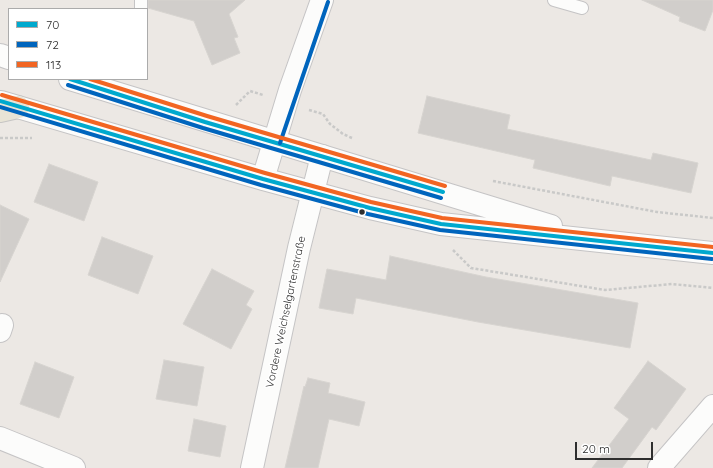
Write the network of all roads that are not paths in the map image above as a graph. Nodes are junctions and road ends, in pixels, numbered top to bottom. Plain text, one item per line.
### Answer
1 (322, 0) edge
2 (554, 0) edge
3 (582, 8) dead end
4 (73, 80) edge
5 (6, 107) edge
6 (274, 141) junction
7 (322, 156) junction
8 (263, 179) junction
9 (313, 193) junction
10 (595, 240) junction
11 (713, 253) edge
12 (713, 406) edge
13 (0, 438) edge
14 (74, 468) edge
15 (252, 468) edge
16 (659, 468) edge

1 - 6 main road
2 - 3 lane
4 - 6 main road
5 - 8 main road
6 - 7 main road
6 - 8 main road
7 - 9 main road, Vordere Weichselgartenstraße
7 - 10 main road
8 - 9 main road
9 - 10 main road
9 - 15 main road, Vordere Weichselgartenstraße
10 - 11 main road
12 - 16 main road
13 - 14 main road

